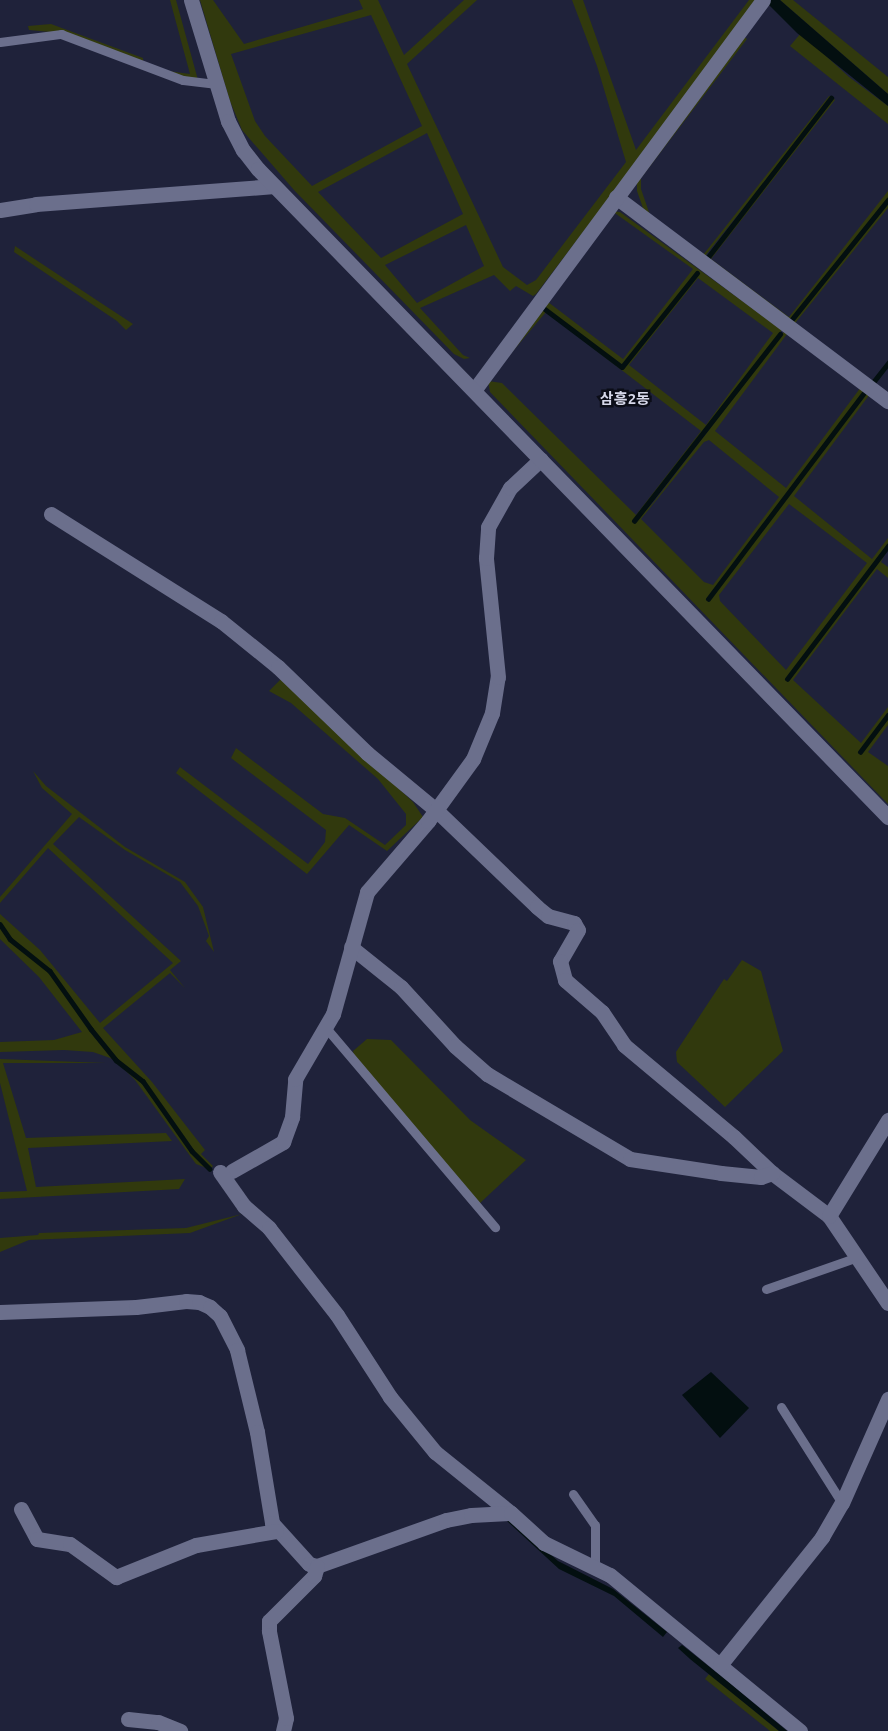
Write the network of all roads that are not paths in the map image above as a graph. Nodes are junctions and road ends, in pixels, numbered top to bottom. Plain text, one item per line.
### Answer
1 (191, 0) edge
2 (763, 0) edge
3 (0, 42) edge
4 (214, 84) junction
5 (274, 186) junction
6 (616, 197) junction
7 (0, 210) edge
8 (475, 389) junction
9 (888, 401) edge
10 (541, 459) junction
11 (51, 514) dead end
12 (436, 810) junction
13 (888, 817) edge
14 (351, 947) junction
15 (327, 1029) junction
16 (888, 1120) edge
17 (772, 1173) junction
18 (829, 1216) junction
19 (495, 1227) dead end
20 (858, 1257) junction
21 (766, 1289) dead end
22 (888, 1303) edge
23 (0, 1312) edge
24 (888, 1399) edge
25 (781, 1407) dead end
26 (573, 1494) dead end
27 (842, 1503) junction
28 (21, 1509) dead end
29 (511, 1513) junction
30 (276, 1531) junction
31 (317, 1566) junction
32 (595, 1569) junction
33 (720, 1665) junction
34 (128, 1719) dead end
35 (180, 1731) edge
36 (283, 1731) edge
37 (800, 1731) edge

1 - 4 street
2 - 6 street
3 - 4 lane
4 - 5 street
5 - 7 street
5 - 8 street
6 - 8 street
6 - 9 street
8 - 10 street
10 - 12 street
10 - 13 street
11 - 12 street
12 - 14 street
12 - 17 street
14 - 15 street
14 - 17 street
15 - 19 lane
15 - 29 street
16 - 18 street
17 - 18 street
18 - 20 street
20 - 21 lane
20 - 22 street
23 - 30 street
24 - 27 street
25 - 27 lane
26 - 32 lane
27 - 33 street
28 - 30 street
29 - 31 street
29 - 32 street
30 - 31 street
31 - 36 street
32 - 33 street
33 - 37 street
34 - 35 street

